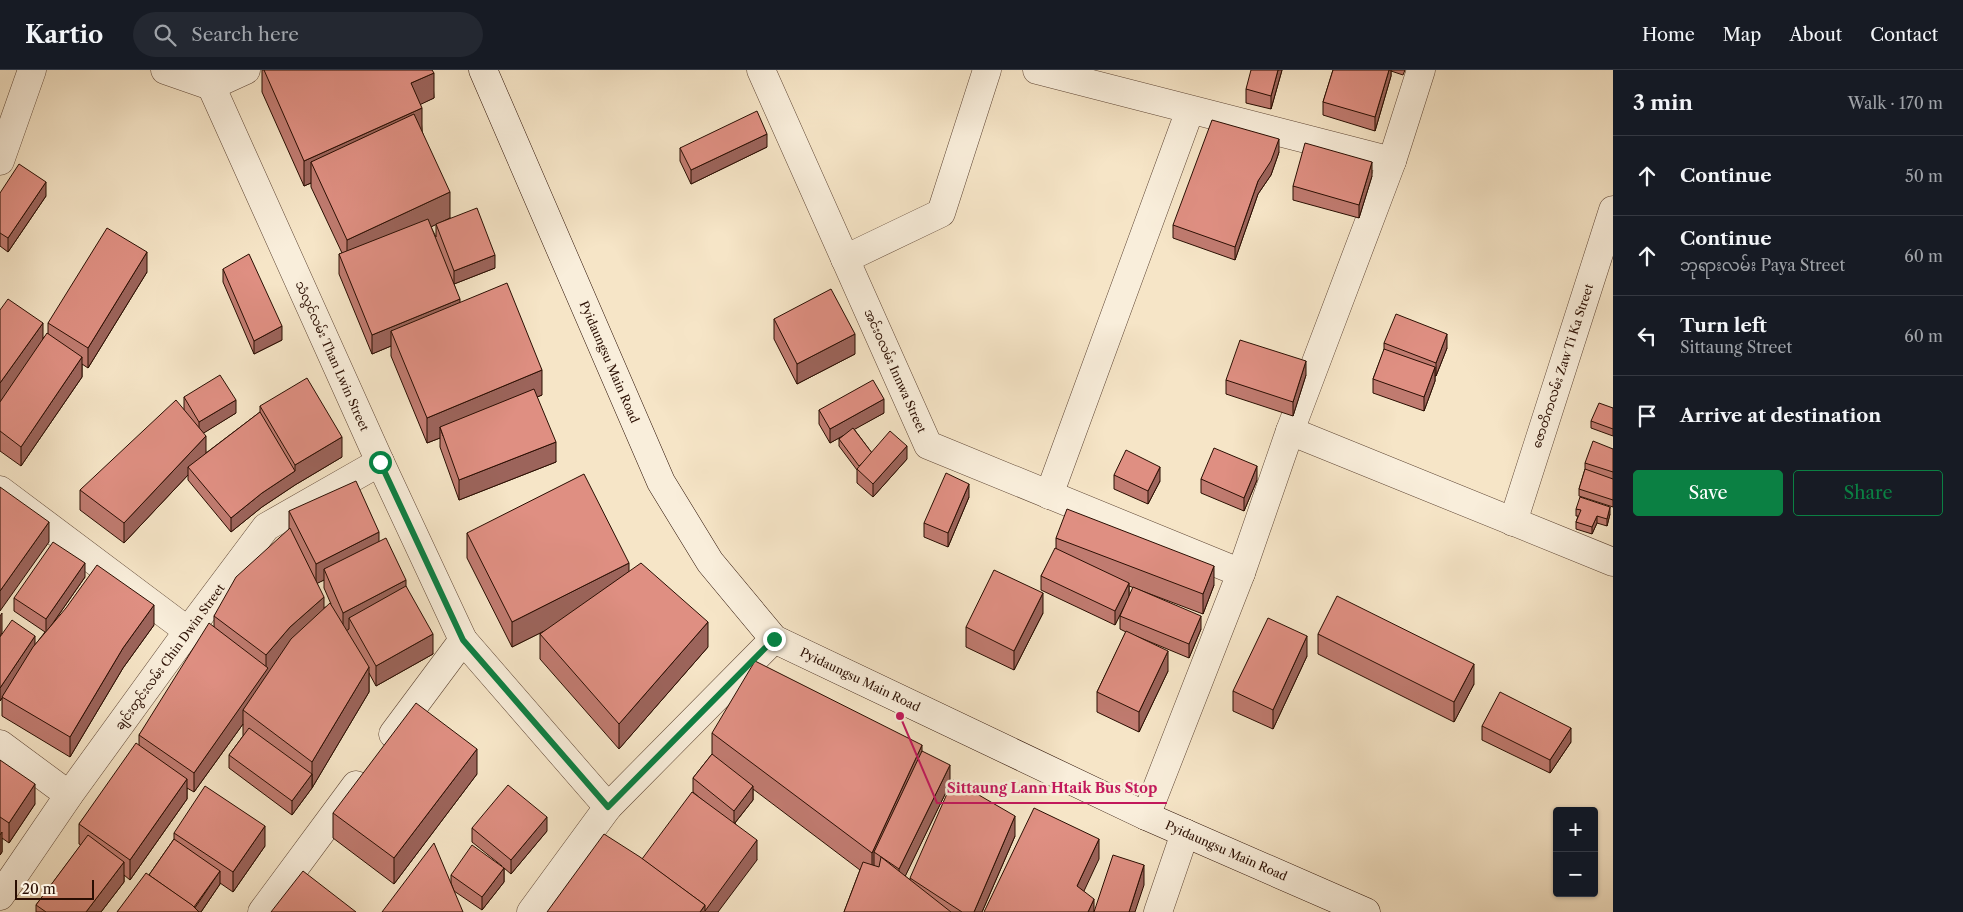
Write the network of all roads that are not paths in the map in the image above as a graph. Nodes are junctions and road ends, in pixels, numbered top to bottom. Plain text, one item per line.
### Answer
1 (32, 70) edge
2 (164, 70) edge
3 (246, 70) edge
4 (484, 70) edge
5 (761, 70) edge
6 (987, 70) edge
7 (1037, 70) edge
8 (1421, 70) edge
9 (207, 78) edge
10 (1190, 110) junction
11 (0, 161) edge
12 (1392, 162) junction
13 (1613, 210) edge
14 (845, 259) junction
15 (1290, 431) junction
16 (380, 462) junction
17 (0, 490) edge
18 (1049, 495) junction
19 (1513, 522) junction
20 (1613, 562) edge
21 (1241, 574) junction
22 (188, 631) junction
23 (774, 639) junction
24 (463, 640) junction
25 (0, 744) edge
26 (70, 795) junction
27 (608, 807) junction
28 (1146, 816) junction
29 (1185, 833) junction
30 (0, 896) edge
31 (262, 912) edge
32 (530, 912) edge
33 (1158, 912) edge
34 (1366, 912) edge

1 - 11 street
2 - 9 street
3 - 9 street
4 - 23 street, Pyidaungsu Main Road
5 - 14 street, အင်းဝလမ်း Innwa Street
6 - 14 street
7 - 10 street
8 - 12 street
9 - 16 street, သံလွင်လမ်း Than Lwin Street
10 - 12 street
10 - 18 street
12 - 15 street
13 - 19 street, ဇောတိကလမ်း Zaw Ti Ka Street
14 - 18 street, အင်းဝလမ်း Innwa Street
15 - 19 street
15 - 21 street
16 - 22 street, ချင်းတွင်းလမ်း Chin Dwin Street
16 - 24 street, သံလွင်လမ်း Than Lwin Street
17 - 22 street
18 - 21 street, အင်းဝလမ်း Innwa Street
19 - 20 street
21 - 28 street
22 - 26 street, ချင်းတွင်းလမ်း Chin Dwin Street
23 - 27 street
23 - 28 street, Pyidaungsu Main Road
24 - 27 street, သံလွင်လမ်း Than Lwin Street
24 - 31 street
25 - 26 street
26 - 30 street, ချင်းတွင်းလမ်း Chin Dwin Street
27 - 32 street
28 - 29 street, Pyidaungsu Main Road
29 - 33 street
29 - 34 street, Pyidaungsu Main Road

